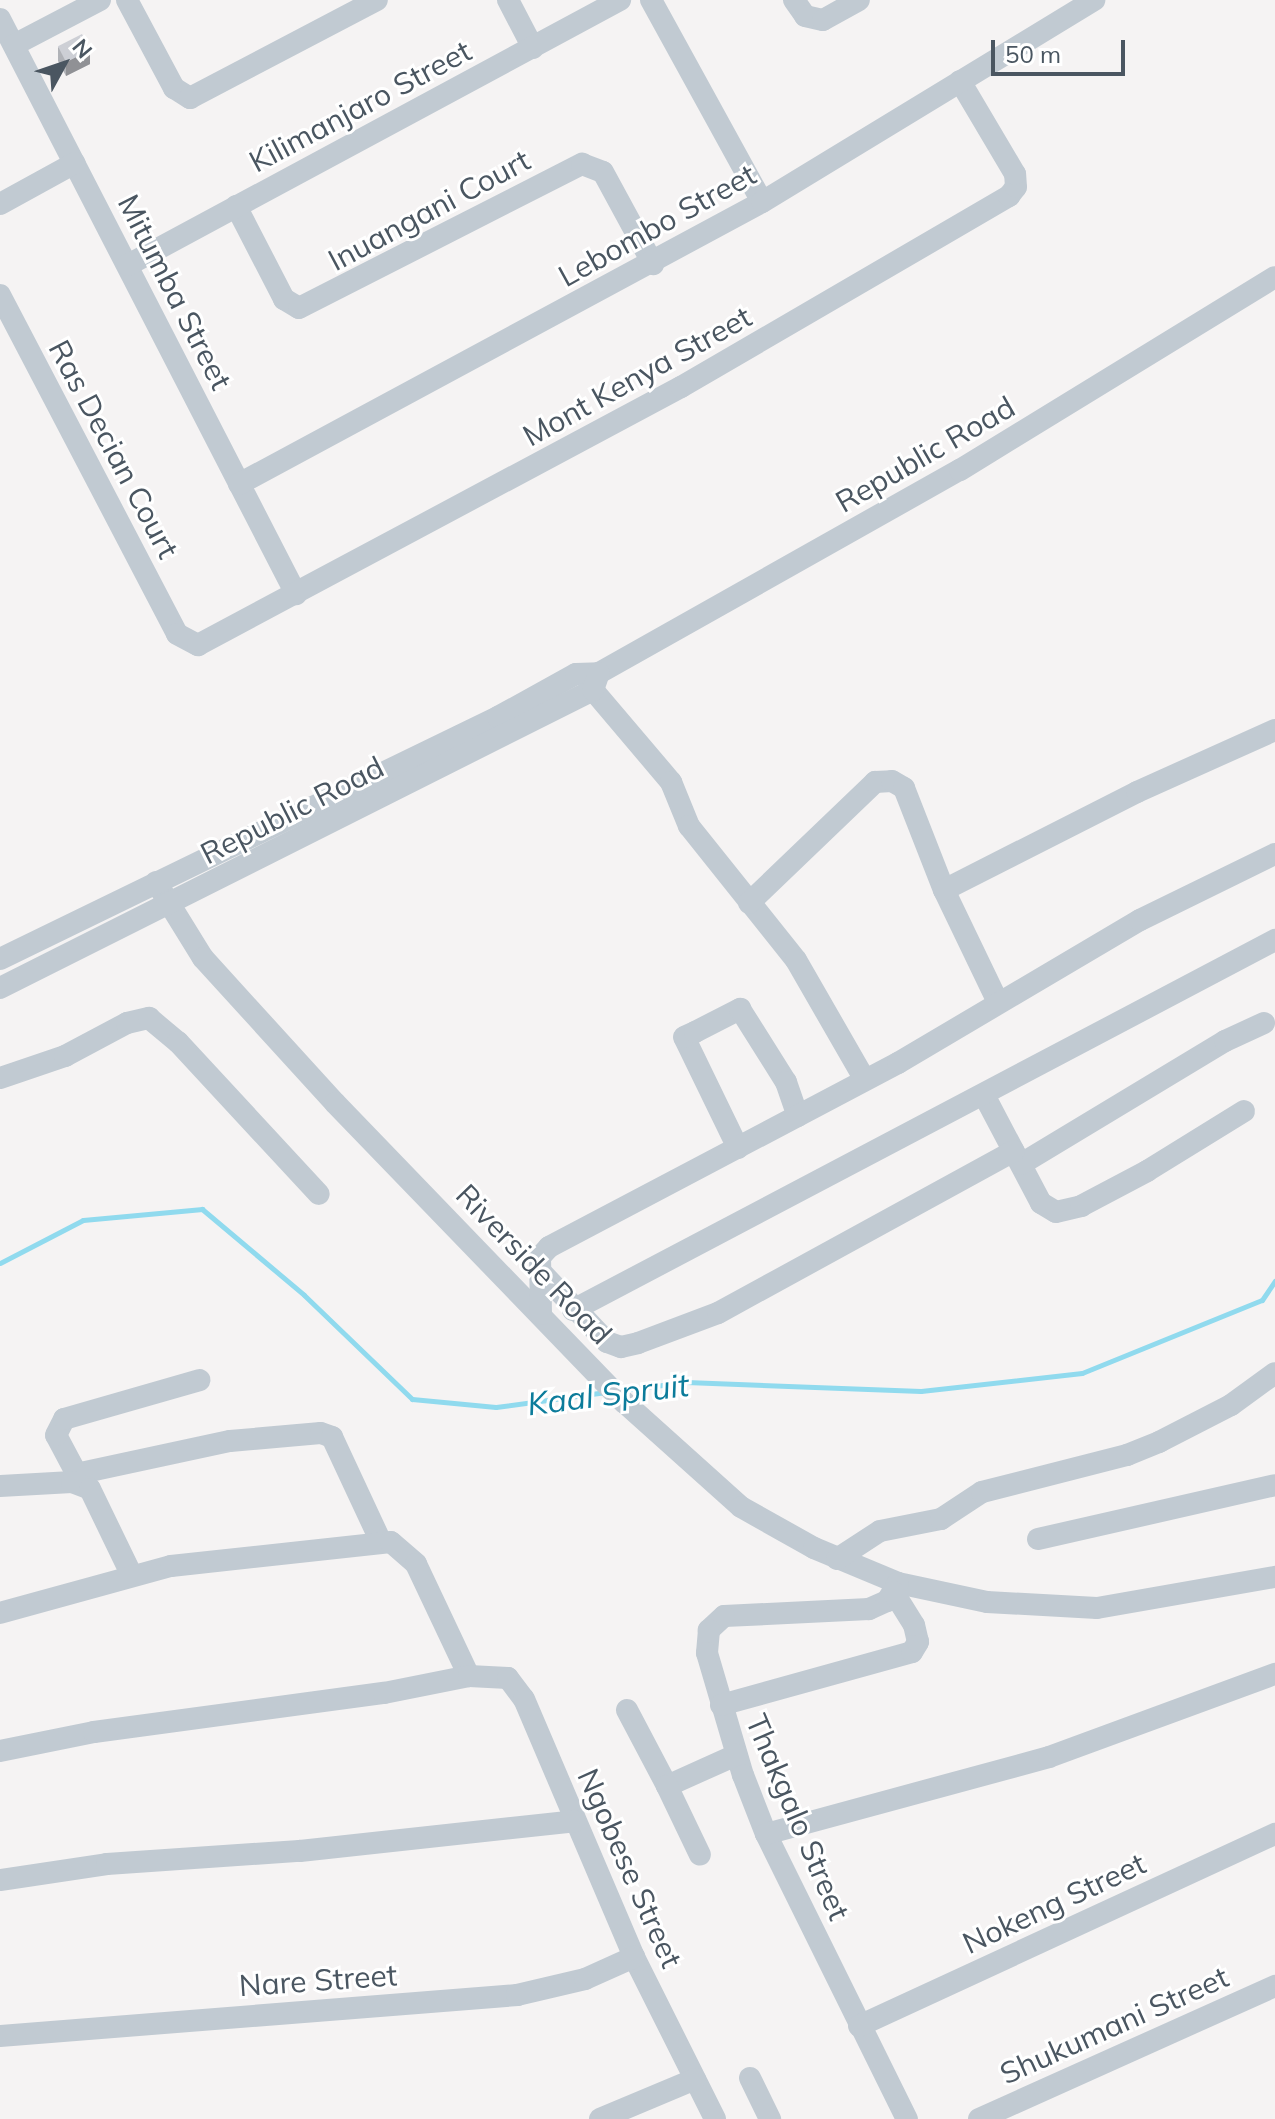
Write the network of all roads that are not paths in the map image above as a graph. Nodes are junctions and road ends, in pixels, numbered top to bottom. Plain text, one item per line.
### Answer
1 (100, 0) edge
2 (127, 0) edge
3 (377, 0) edge
4 (508, 0) edge
5 (620, 0) edge
6 (651, 0) edge
7 (794, 0) edge
8 (859, 0) edge
9 (1094, 0) edge
10 (0, 19) edge
11 (14, 45) junction
12 (533, 48) junction
13 (960, 81) junction
14 (75, 163) junction
15 (762, 202) junction
16 (0, 204) edge
17 (236, 206) junction
18 (653, 264) junction
19 (128, 265) junction
20 (1275, 277) edge
21 (0, 295) edge
22 (239, 484) junction
23 (296, 594) junction
24 (175, 630) joint
25 (596, 682) junction
26 (1275, 730) edge
27 (1275, 854) edge
28 (156, 882) junction
29 (944, 890) junction
30 (749, 903) junction
31 (170, 906) junction
32 (1275, 940) edge
33 (0, 959) edge
34 (0, 988) edge
35 (997, 1000) junction
36 (1264, 1023) dead end
37 (0, 1078) edge
38 (865, 1080) junction
39 (984, 1095) junction
40 (1244, 1111) dead end
41 (798, 1116) junction
42 (738, 1148) junction
43 (1017, 1158) junction
44 (319, 1194) dead end
45 (541, 1272) junction
46 (573, 1310) junction
47 (541, 1314) junction
48 (1275, 1373) edge
49 (200, 1380) dead end
50 (79, 1479) junction
51 (1275, 1485) edge
52 (0, 1486) edge
53 (1038, 1539) dead end
54 (381, 1542) junction
55 (837, 1559) junction
56 (131, 1574) junction
57 (1275, 1577) edge
58 (896, 1587) junction
59 (0, 1613) edge
60 (1275, 1674) edge
61 (469, 1676) junction
62 (721, 1705) junction
63 (627, 1710) dead end
64 (0, 1751) edge
65 (736, 1755) junction
66 (667, 1786) junction
67 (574, 1821) junction
68 (766, 1834) junction
69 (1275, 1834) edge
70 (700, 1855) dead end
71 (0, 1880) edge
72 (634, 1957) junction
73 (1275, 1986) edge
74 (859, 2026) junction
75 (0, 2036) edge
76 (750, 2078) dead end
77 (695, 2079) junction
78 (600, 2119) edge
79 (715, 2119) edge
80 (770, 2119) edge
81 (907, 2119) edge
82 (979, 2119) edge

1 - 11 street
2 - 3 street
4 - 12 street
5 - 12 street, Kilimanjaro Street
6 - 15 street
7 - 8 street
9 - 13 street, Lebombo Street
10 - 11 street, Mitumba Street
11 - 14 street, Mitumba Street
12 - 17 street, Kilimanjaro Street
13 - 15 street, Lebombo Street
13 - 23 street, Mont Kenya Street
14 - 16 street
14 - 19 street, Mitumba Street
15 - 18 street, Lebombo Street
17 - 18 street, Inuangani Court
17 - 19 street, Kilimanjaro Street
18 - 22 street, Lebombo Street
19 - 22 street, Mitumba Street
20 - 25 street, Republic Road
21 - 24 street, Ras Decian Court
22 - 23 street, Mitumba Street
23 - 24 street, Mont Kenya Street
25 - 28 street, Republic Road
25 - 30 street
25 - 31 street, Republic Road
26 - 29 street
27 - 35 street
28 - 31 street, Riverside Road
28 - 33 street, Republic Road
29 - 30 street
29 - 35 street
30 - 38 street
31 - 34 street, Republic Road
31 - 47 street, Riverside Road
32 - 39 street
35 - 38 street
36 - 43 street
37 - 44 street
38 - 41 street
39 - 43 street
39 - 46 street
40 - 43 street
41 - 42 street
41 - 42 street
42 - 45 street
43 - 46 street
45 - 46 street
45 - 47 street
47 - 55 street, Riverside Road
48 - 55 street
49 - 50 street
50 - 52 street
50 - 54 street
50 - 56 street
51 - 53 street
54 - 56 street
54 - 61 street
55 - 58 street, Riverside Road
56 - 59 street
57 - 58 street, Riverside Road
58 - 62 street
58 - 62 street, Thakgalo Street
60 - 68 street
61 - 64 street, Ngobese Street
61 - 67 street, Ngobese Street
62 - 65 street, Thakgalo Street
63 - 66 street
65 - 66 street
65 - 68 street, Thakgalo Street
66 - 70 street
67 - 71 street
67 - 72 street, Ngobese Street
68 - 74 street, Thakgalo Street
69 - 74 street, Nokeng Street
72 - 75 street, Nare Street
72 - 77 street, Ngobese Street
73 - 82 street, Shukumani Street
74 - 81 street, Thakgalo Street
76 - 80 street
77 - 78 street
77 - 79 street, Ngobese Street

